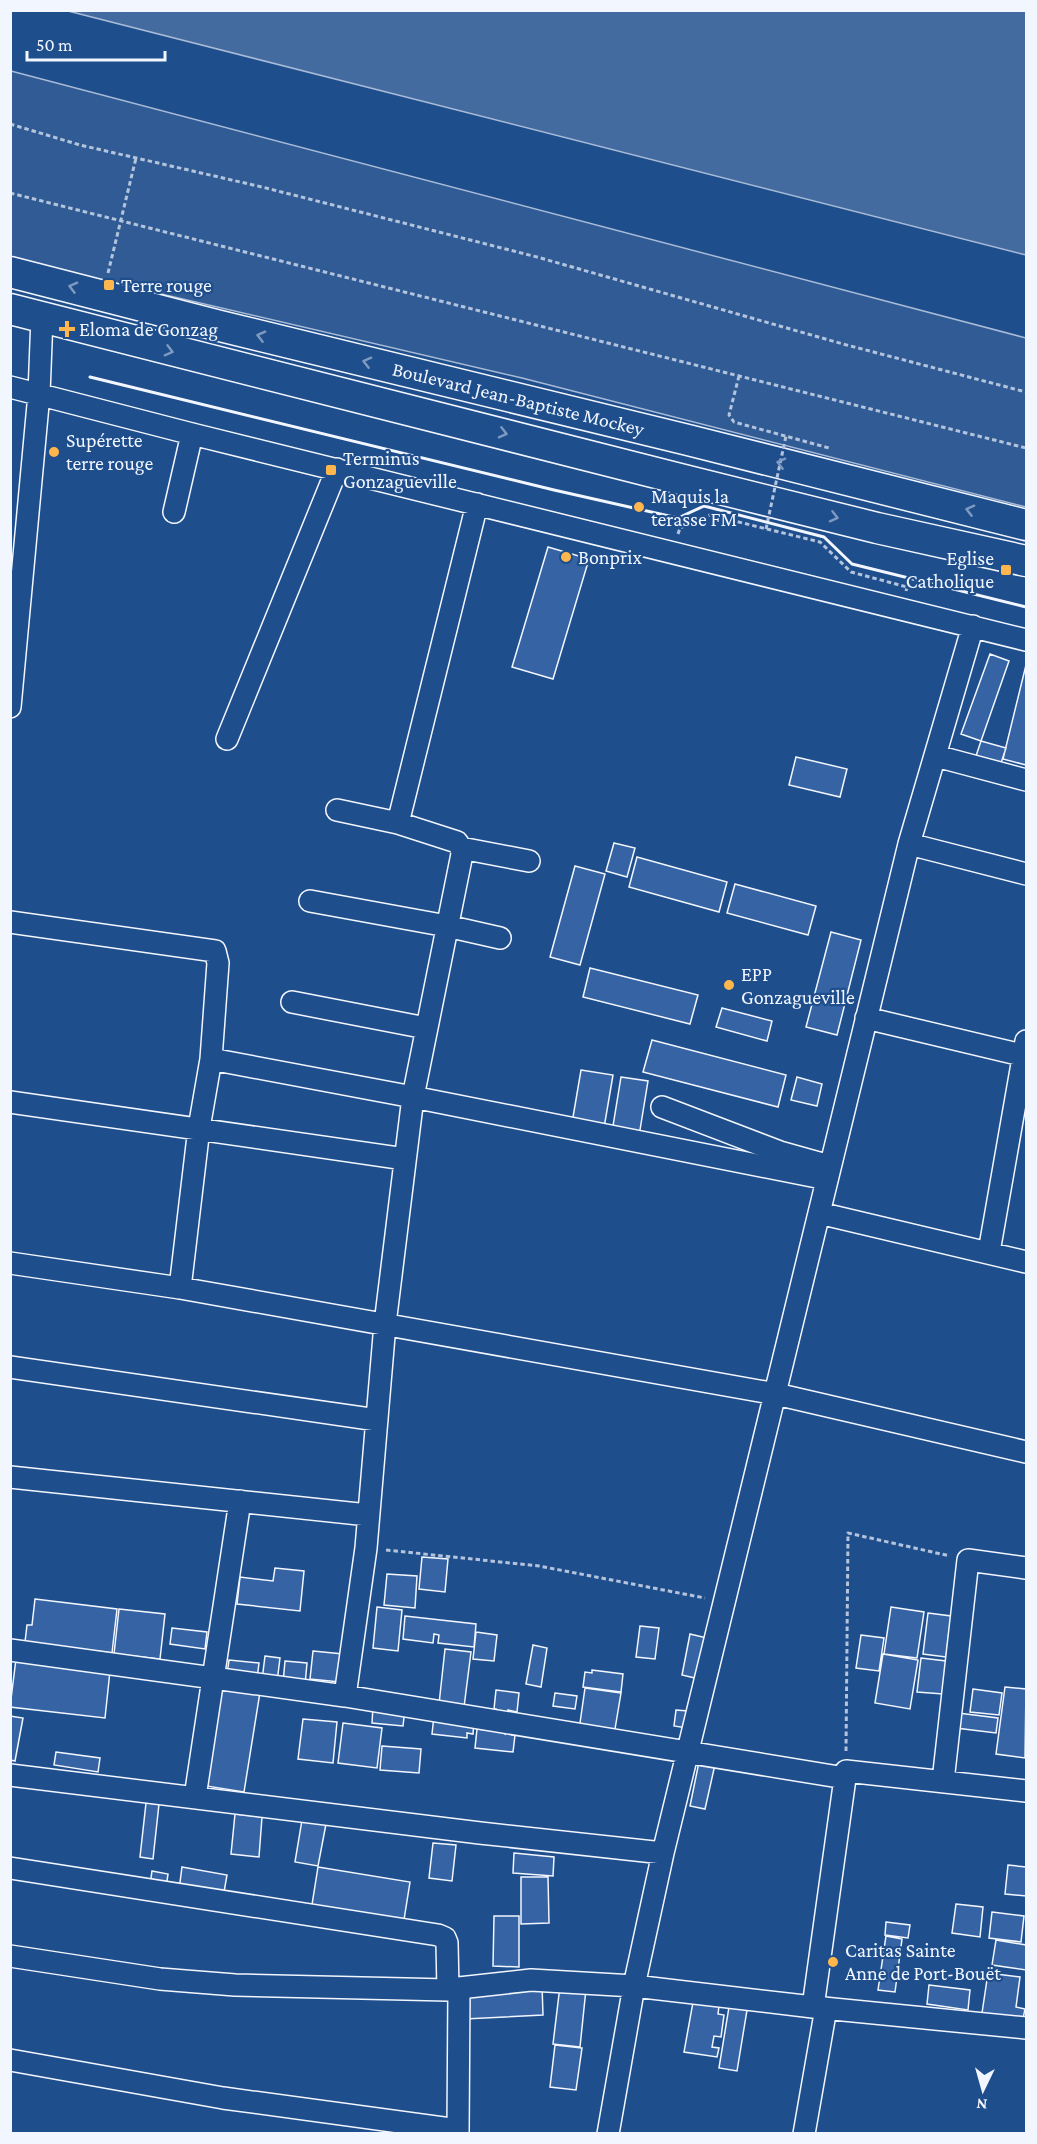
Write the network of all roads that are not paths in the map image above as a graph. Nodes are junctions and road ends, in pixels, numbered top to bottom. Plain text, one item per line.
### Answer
1 (10, 272) edge
2 (10, 309) edge
3 (42, 317) junction
4 (10, 387) edge
5 (39, 394) junction
6 (192, 434) junction
7 (337, 470) junction
8 (477, 504) junction
9 (174, 512) dead end
10 (1026, 525) edge
11 (19, 527) edge
12 (1026, 561) edge
13 (973, 626) junction
14 (14, 631) edge
15 (1026, 640) edge
16 (10, 707) edge
17 (227, 739) dead end
18 (936, 756) junction
19 (1026, 780) edge
20 (337, 810) dead end
21 (398, 823) junction
22 (909, 844) junction
23 (461, 848) junction
24 (529, 861) dead end
25 (1026, 874) edge
26 (310, 901) dead end
27 (10, 922) edge
28 (447, 926) junction
29 (500, 938) dead end
30 (292, 1002) dead end
31 (866, 1018) junction
32 (426, 1028) junction
33 (1025, 1051) edge
34 (212, 1059) junction
35 (413, 1097) junction
36 (10, 1102) edge
37 (662, 1107) dead end
38 (199, 1128) junction
39 (405, 1159) junction
40 (829, 1173) junction
41 (819, 1213) junction
42 (989, 1252) junction
43 (1026, 1262) edge
44 (10, 1263) edge
45 (180, 1288) junction
46 (385, 1324) junction
47 (10, 1367) edge
48 (776, 1394) junction
49 (376, 1420) junction
50 (1026, 1452) edge
51 (10, 1476) edge
52 (240, 1501) junction
53 (368, 1515) junction
54 (1026, 1568) edge
55 (10, 1650) edge
56 (214, 1679) junction
57 (345, 1696) junction
58 (689, 1751) junction
59 (10, 1775) edge
60 (845, 1775) junction
61 (943, 1781) junction
62 (1026, 1791) edge
63 (195, 1797) junction
64 (663, 1853) junction
65 (10, 1868) edge
66 (10, 1956) edge
67 (634, 1986) junction
68 (454, 1989) junction
69 (819, 2007) junction
70 (1026, 2028) edge
71 (10, 2060) edge
72 (458, 2132) edge
73 (608, 2133) edge
74 (804, 2133) edge

10 -> 1 highway, Boulevard Jean-Baptiste Mockey
2 - 3 highway, Boulevard Jean-Baptiste Mockey
3 - 5 street
3 -> 12 highway, Boulevard Jean-Baptiste Mockey
4 - 5 street
5 - 6 street
5 - 11 street
6 - 7 street
6 - 9 street
7 - 8 street
7 - 17 street
8 - 13 street
8 - 21 street
11 - 14 street
13 - 15 street
13 - 18 street
14 - 16 street
18 - 19 street
18 - 22 street
20 - 21 street
21 - 23 street
22 - 25 street
22 - 31 street
23 - 24 street
23 - 28 street
26 - 28 street
27 - 34 street
28 - 29 street
28 - 32 street
30 - 32 street
31 - 33 street
31 - 40 street
32 - 35 street
33 - 42 street
34 - 35 street
34 - 38 street
35 - 39 street
35 - 40 street
36 - 38 street
37 - 40 street
38 - 39 street
38 - 45 street
39 - 46 street
40 - 41 street
41 - 42 street
41 - 48 street
42 - 43 street
44 - 45 street
45 - 46 street
46 - 48 street
46 - 49 street
47 - 49 street
48 - 50 street
48 - 58 street
49 - 53 street
51 - 52 street
52 - 53 street
52 - 56 street
53 - 57 street
54 - 61 street
55 - 56 street
56 - 57 street
56 - 63 street
57 - 58 street
58 - 60 street
58 - 64 street
59 - 63 street
60 - 61 street
60 - 69 street
61 - 62 street
63 - 64 street
64 - 67 street
65 - 68 street
66 - 68 street
67 - 68 street
67 - 69 street
67 - 73 street
68 - 72 street
69 - 70 street
69 - 74 street
71 - 72 street

